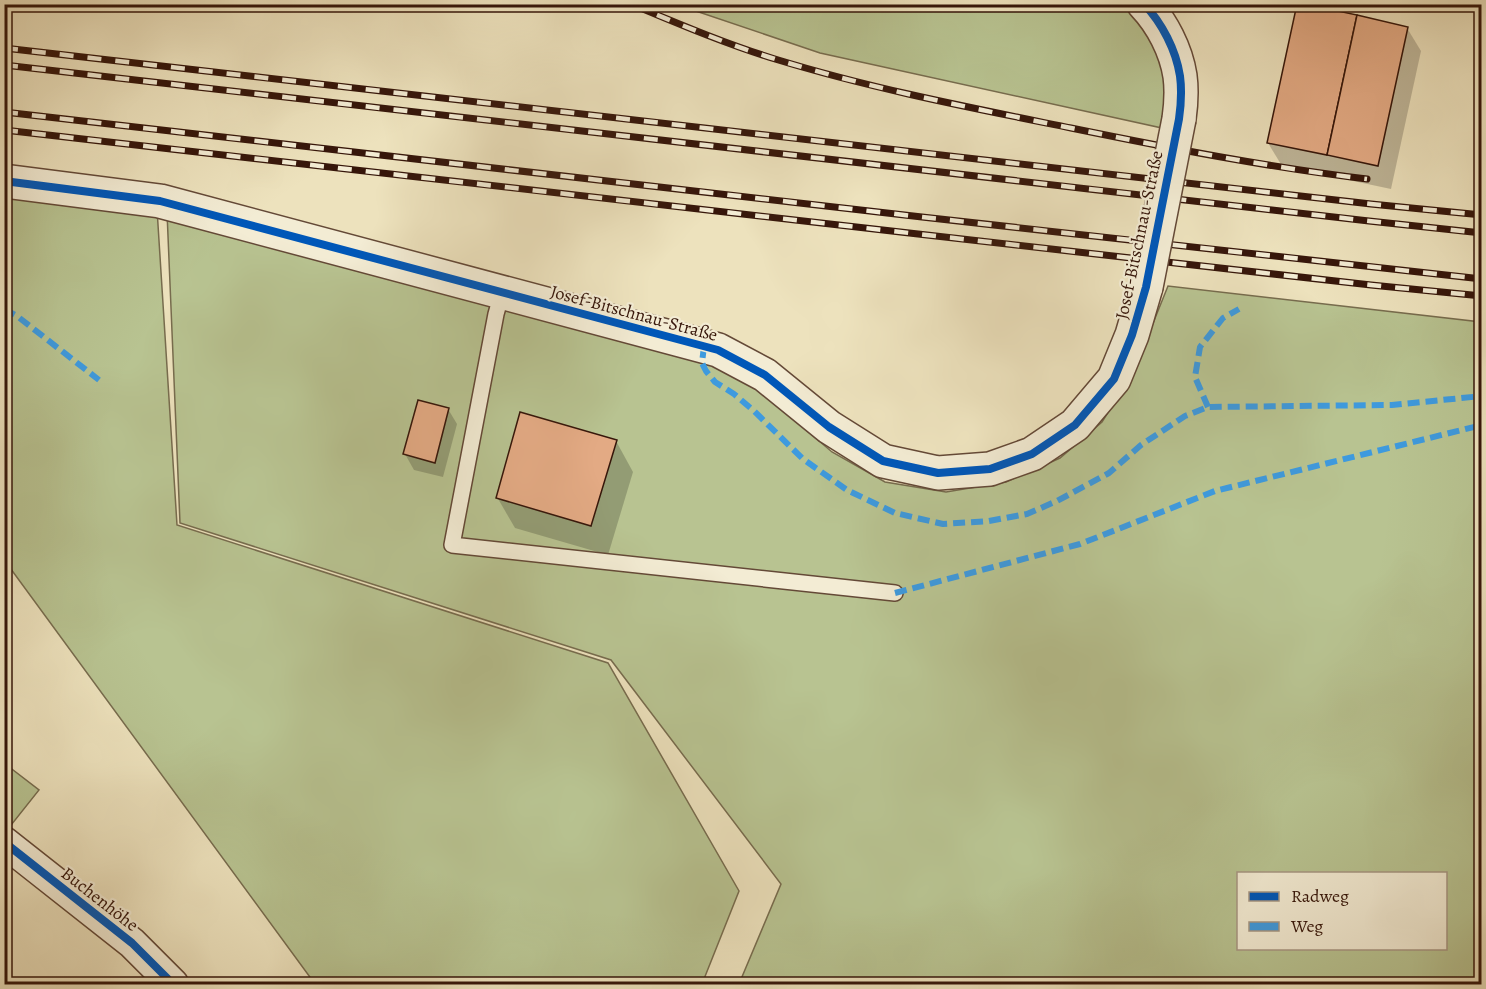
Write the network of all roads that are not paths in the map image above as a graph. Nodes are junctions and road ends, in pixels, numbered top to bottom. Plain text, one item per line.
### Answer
1 (1144, 4) edge
2 (4, 181) edge
3 (502, 293) junction
4 (895, 593) dead end
5 (4, 842) edge
6 (173, 984) edge

1 - 3 street, Josef-Bitschnau-Straße, bridge
2 - 3 street, Josef-Bitschnau-Straße
3 - 4 lane
5 - 6 street, Buchenhöhe

